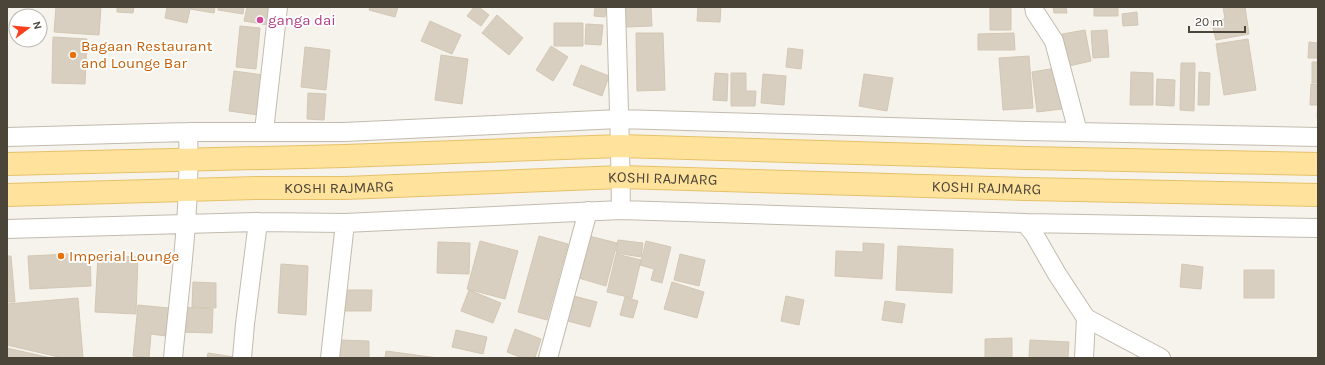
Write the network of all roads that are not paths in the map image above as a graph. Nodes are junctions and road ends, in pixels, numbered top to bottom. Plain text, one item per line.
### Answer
1 (278, 7) edge
2 (616, 7) edge
3 (1034, 7) edge
4 (619, 119) junction
5 (264, 131) junction
6 (188, 132) junction
7 (1078, 132) junction
8 (7, 137) edge
9 (1318, 137) edge
10 (620, 146) junction
11 (189, 159) junction
12 (7, 164) edge
13 (1318, 164) edge
14 (621, 176) junction
15 (188, 190) junction
16 (1318, 194) edge
17 (7, 195) edge
18 (621, 210) junction
19 (588, 211) junction
20 (258, 222) junction
21 (345, 223) junction
22 (1025, 223) junction
23 (187, 224) junction
24 (1318, 228) edge
25 (7, 229) edge
26 (1086, 318) junction
27 (173, 358) edge
28 (242, 358) edge
29 (330, 358) edge
30 (548, 358) edge
31 (1084, 358) edge
32 (1161, 358) edge

1 - 5 street
2 - 4 street
3 - 7 street
4 - 5 street
4 - 7 street
4 - 10 street
5 - 6 street
6 - 8 street
6 - 11 street
7 - 9 street
10 - 11 main road, KOSHI RAJMARG
10 - 13 main road, KOSHI RAJMARG
10 - 14 street
11 - 12 main road, KOSHI RAJMARG
11 - 15 street
14 - 15 main road, KOSHI RAJMARG
14 - 16 main road, KOSHI RAJMARG
14 - 18 street
15 - 17 main road, KOSHI RAJMARG
15 - 23 street
18 - 19 street
18 - 22 street
19 - 21 street
19 - 30 street
20 - 21 street
20 - 23 street
20 - 28 street
21 - 29 street
22 - 24 street
22 - 26 street
23 - 25 street
23 - 27 street
26 - 31 street
26 - 32 street

